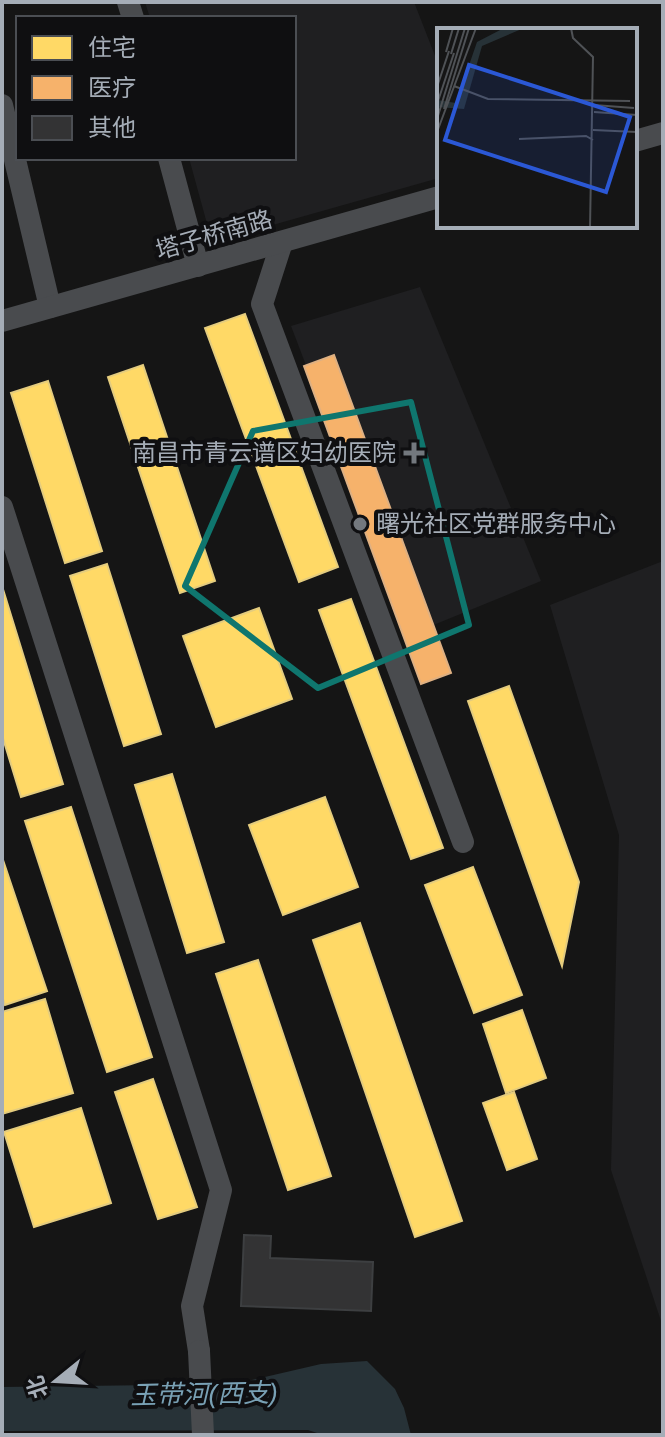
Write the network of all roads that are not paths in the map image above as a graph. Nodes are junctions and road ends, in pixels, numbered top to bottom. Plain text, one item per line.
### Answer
1 (2, 105) edge
2 (663, 133) edge
3 (637, 140) edge
4 (170, 160) edge
5 (437, 198) edge
6 (282, 242) junction
7 (198, 266) junction
8 (50, 307) junction
9 (2, 321) edge
10 (2, 507) edge
11 (463, 842) dead end
12 (203, 1435) edge

1 - 8 street
2 - 3 street
4 - 7 street
5 - 6 street, 塔子桥南路
6 - 7 street, 塔子桥南路
6 - 11 street
7 - 8 street, 塔子桥南路
8 - 9 street, 塔子桥南路
10 - 12 street, bridge

